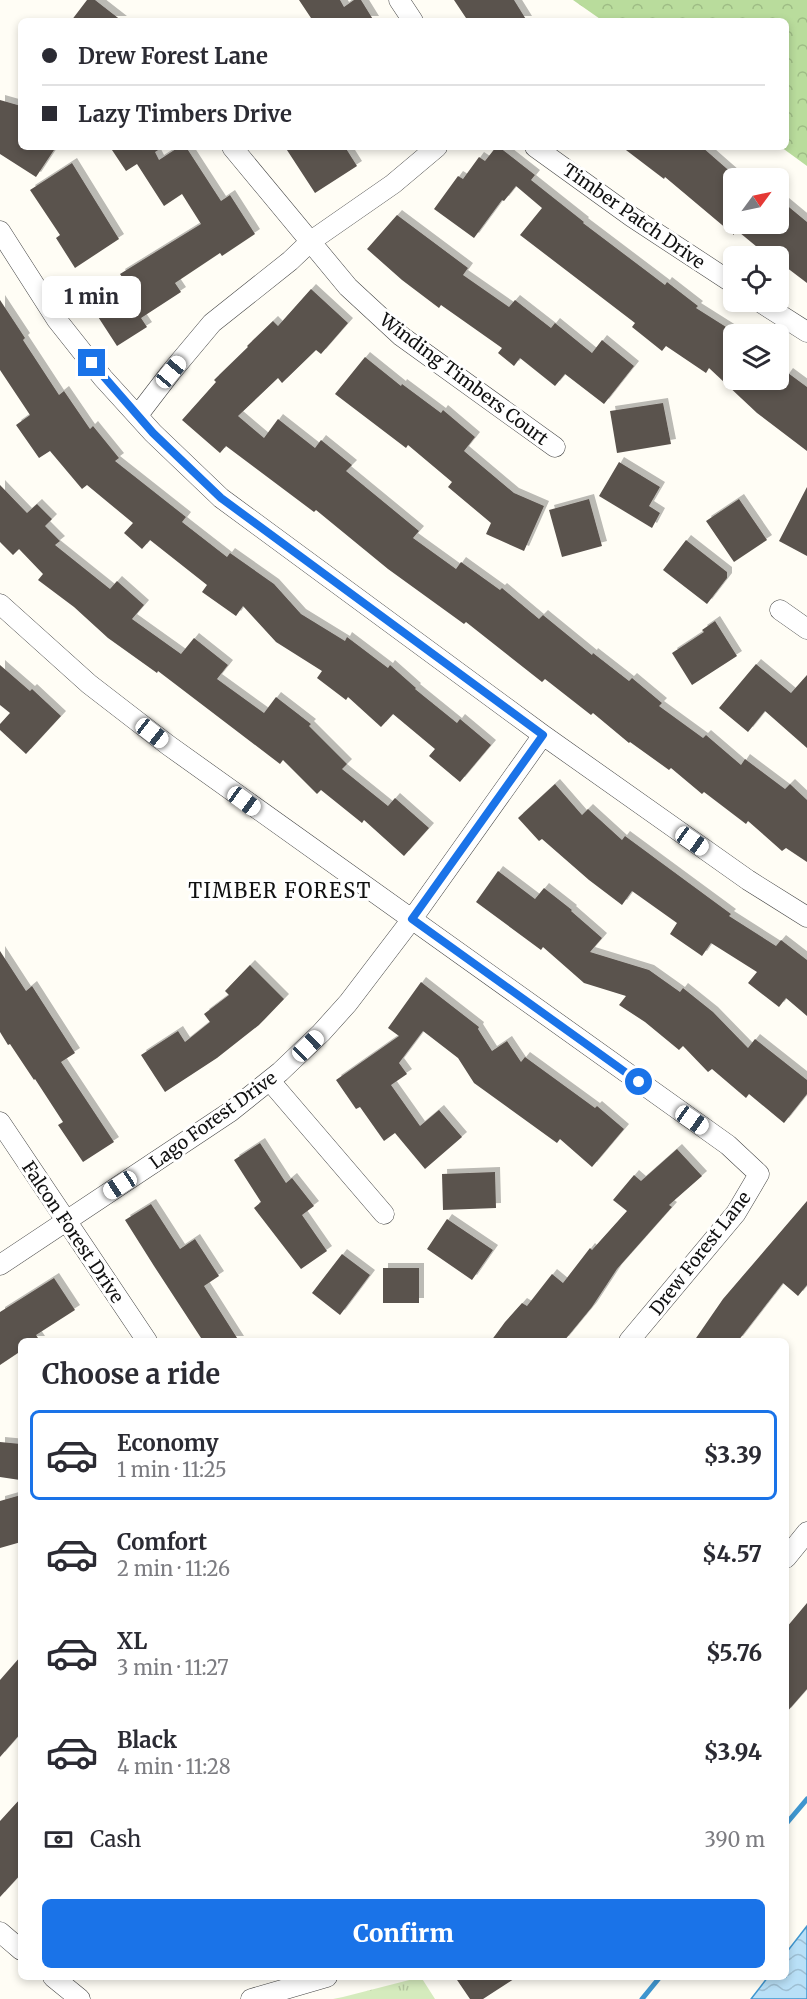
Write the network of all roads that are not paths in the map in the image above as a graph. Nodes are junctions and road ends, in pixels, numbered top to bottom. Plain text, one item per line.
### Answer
1 (399, 0) edge
2 (411, 18) edge
3 (234, 150) edge
4 (433, 150) edge
5 (539, 150) edge
6 (0, 231) edge
7 (310, 241) junction
8 (723, 277) edge
9 (776, 312) edge
10 (807, 332) edge
11 (138, 416) junction
12 (555, 447) dead end
13 (0, 604) edge
14 (780, 610) dead end
15 (807, 629) edge
16 (543, 735) junction
17 (807, 917) edge
18 (412, 919) junction
19 (270, 1081) junction
20 (0, 1122) edge
21 (384, 1214) dead end
22 (66, 1221) junction
23 (0, 1265) edge
24 (145, 1338) edge
25 (632, 1338) edge
26 (807, 1532) edge
27 (789, 1554) edge
28 (0, 1932) edge
29 (18, 1947) edge
30 (56, 1980) edge
31 (317, 1980) edge
32 (80, 1999) edge
33 (251, 1999) edge

1 - 2 street
3 - 7 street, Winding Timbers Court
4 - 7 street
5 - 8 street, Timber Patch Drive
6 - 11 street
7 - 11 street
7 - 12 street, Winding Timbers Court
9 - 10 street
11 - 16 street
13 - 18 street, Drew Forest Lane
14 - 15 street
16 - 17 street
16 - 18 street, Lago Forest Drive
18 - 19 street, Lago Forest Drive
18 - 25 street, Drew Forest Lane
19 - 21 street
19 - 22 street, Lago Forest Drive
20 - 22 street, Falcon Forest Drive
22 - 23 street, Lago Forest Drive
22 - 24 street, Falcon Forest Drive
26 - 27 street
28 - 29 street
30 - 32 street
31 - 33 street

